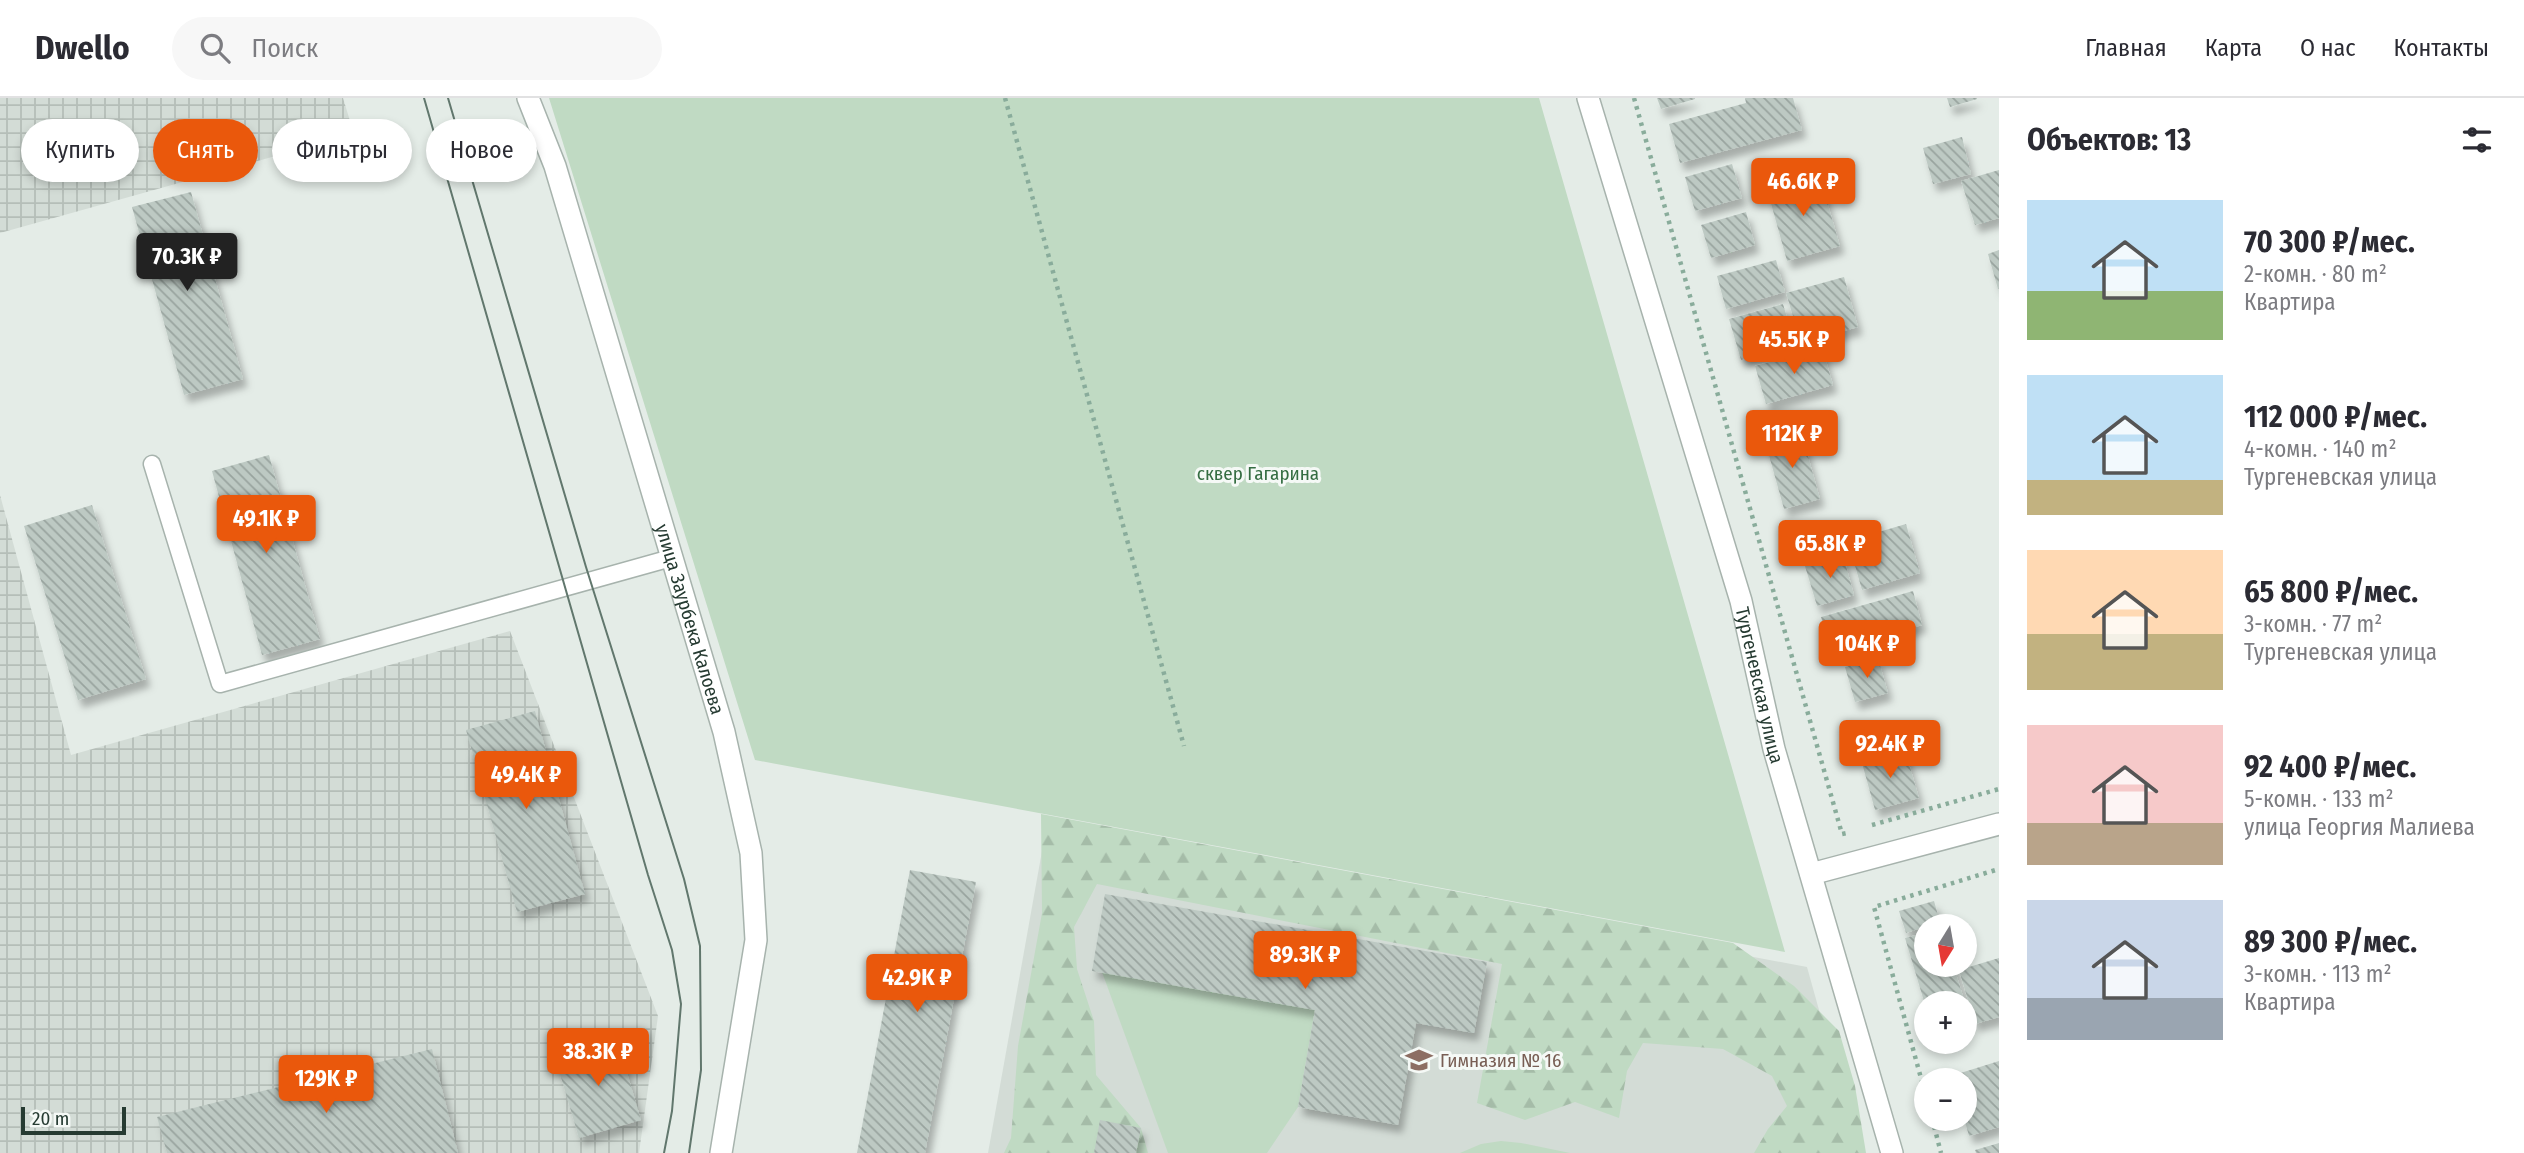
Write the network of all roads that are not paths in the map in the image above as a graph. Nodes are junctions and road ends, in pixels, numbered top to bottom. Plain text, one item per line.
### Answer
1 (528, 98) edge
2 (1588, 98) edge
3 (152, 464) dead end
4 (671, 558) junction
5 (1999, 824) edge
6 (1811, 874) junction
7 (721, 1153) edge
8 (1892, 1153) edge

1 - 4 street, улица Заурбека Калоева
2 - 6 street, Тургеневская улица
3 - 4 lane
4 - 7 street, улица Заурбека Калоева
5 - 6 street
6 - 8 street, Тургеневская улица

